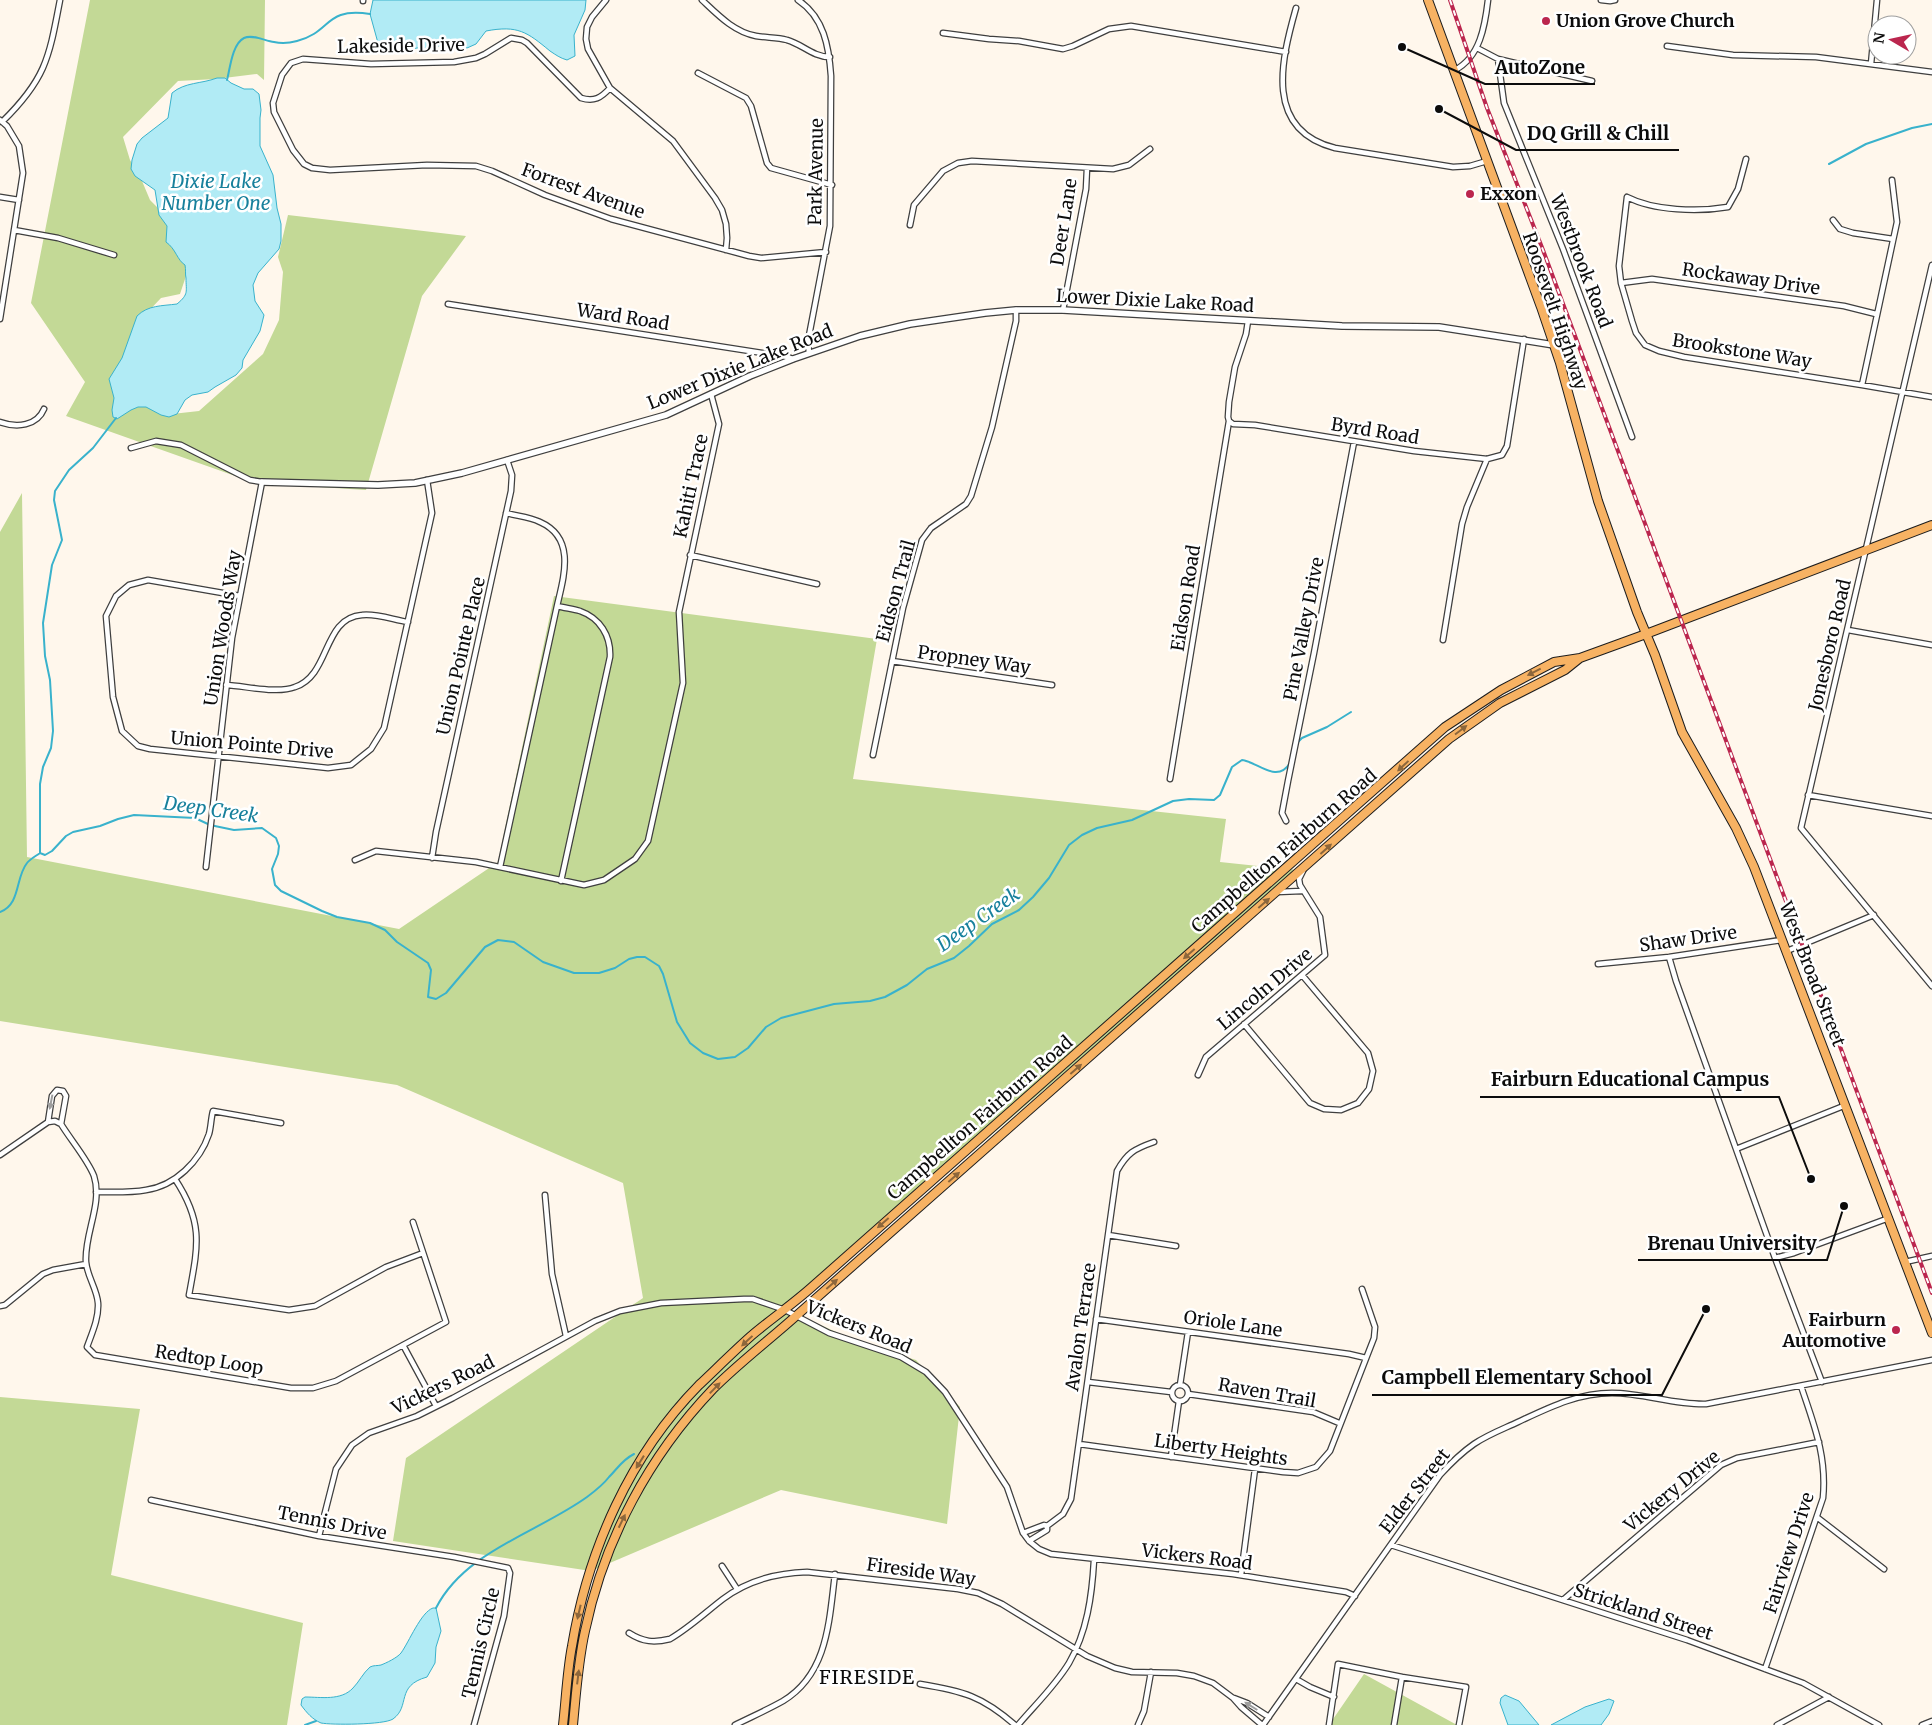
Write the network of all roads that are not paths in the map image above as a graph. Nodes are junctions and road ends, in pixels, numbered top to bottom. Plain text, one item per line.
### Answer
1 (60, 0) edge
2 (606, 0) edge
3 (702, 0) edge
4 (798, 0) edge
5 (1428, 0) edge
6 (1488, 0) edge
7 (1601, 0) edge
8 (1615, 0) edge
9 (1877, 0) edge
10 (1296, 8) dead end
11 (1876, 15) edge
12 (943, 33) dead end
13 (1667, 46) dead end
14 (1477, 48) junction
15 (1286, 52) junction
16 (830, 57) junction
17 (1498, 59) junction
18 (1867, 63) edge
19 (1879, 65) edge
20 (1455, 70) junction
21 (1932, 72) edge
22 (698, 74) dead end
23 (1592, 81) dead end
24 (610, 88) junction
25 (1, 121) edge
26 (1150, 149) dead end
27 (1746, 159) dead end
28 (1486, 161) junction
29 (1086, 168) junction
30 (330, 170) joint
31 (1892, 180) dead end
32 (832, 185) junction
33 (0, 197) edge
34 (19, 200) junction
35 (1833, 220) dead end
36 (910, 225) dead end
37 (14, 230) junction
38 (1893, 239) junction
39 (726, 250) junction
40 (826, 252) junction
41 (114, 255) dead end
42 (1932, 265) edge
43 (1622, 283) junction
44 (3, 286) edge
45 (448, 304) dead end
46 (1016, 310) junction
47 (1063, 310) junction
48 (1876, 314) junction
49 (0, 319) edge
50 (1248, 321) junction
51 (1524, 339) junction
52 (1554, 345) junction
53 (809, 354) junction
54 (793, 359) junction
55 (1862, 385) junction
56 (1903, 392) junction
57 (711, 394) junction
58 (1932, 398) edge
59 (44, 409) dead end
60 (1229, 421) junction
61 (0, 422) edge
62 (1632, 437) dead end
63 (1354, 442) junction
64 (131, 448) dead end
65 (507, 460) junction
66 (1487, 460) junction
67 (427, 480) junction
68 (262, 482) junction
69 (506, 513) junction
70 (1932, 525) edge
71 (1866, 550) junction
72 (690, 556) junction
73 (817, 584) dead end
74 (240, 596) junction
75 (557, 606) junction
76 (408, 622) junction
77 (1848, 630) junction
78 (1646, 634) junction
79 (1443, 640) dead end
80 (1932, 645) edge
81 (1580, 658) junction
82 (892, 661) junction
83 (226, 684) junction
84 (1052, 685) dead end
85 (873, 755) dead end
86 (218, 757) junction
87 (1170, 778) dead end
88 (1808, 795) junction
89 (1932, 816) edge
90 (1286, 820) dead end
91 (432, 858) junction
92 (355, 860) dead end
93 (206, 867) dead end
94 (500, 867) junction
95 (1304, 868) junction
96 (562, 881) junction
97 (1302, 890) junction
98 (1276, 892) junction
99 (1874, 915) junction
100 (1782, 940) junction
101 (1787, 951) junction
102 (1670, 957) junction
103 (1598, 964) dead end
104 (1302, 975) junction
105 (1932, 986) edge
106 (1244, 1024) junction
107 (1198, 1075) dead end
108 (1846, 1105) junction
109 (48, 1122) junction
110 (281, 1123) dead end
111 (61, 1124) junction
112 (1154, 1142) dead end
113 (1736, 1149) junction
114 (0, 1155) edge
115 (175, 1179) junction
116 (96, 1192) junction
117 (545, 1196) dead end
118 (1889, 1218) junction
119 (413, 1222) dead end
120 (1108, 1235) junction
121 (1176, 1246) dead end
122 (424, 1253) junction
123 (1932, 1256) edge
124 (1776, 1258) junction
125 (1905, 1262) junction
126 (86, 1264) junction
127 (1362, 1290) dead end
128 (0, 1306) edge
129 (785, 1310) junction
130 (796, 1316) junction
131 (1096, 1319) junction
132 (1188, 1332) junction
133 (1932, 1333) edge
134 (566, 1336) junction
135 (403, 1345) junction
136 (1366, 1358) junction
137 (1932, 1360) edge
138 (1088, 1382) junction
139 (1822, 1382) junction
140 (1180, 1385) junction
141 (1801, 1386) junction
142 (1172, 1392) junction
143 (1188, 1394) junction
144 (1179, 1401) junction
145 (436, 1406) junction
146 (1339, 1423) junction
147 (1819, 1442) junction
148 (1079, 1444) junction
149 (1171, 1457) junction
150 (1255, 1469) junction
151 (150, 1500) dead end
152 (1818, 1518) junction
153 (1047, 1526) junction
154 (1023, 1533) junction
155 (319, 1536) junction
156 (1030, 1541) junction
157 (1391, 1545) junction
158 (1094, 1560) junction
159 (722, 1566) dead end
160 (508, 1568) joint
161 (1884, 1569) dead end
162 (835, 1574) junction
163 (1240, 1576) junction
164 (737, 1589) junction
165 (1355, 1596) junction
166 (1563, 1600) junction
167 (629, 1633) dead end
168 (1076, 1650) junction
169 (1765, 1669) junction
170 (1151, 1672) junction
171 (1402, 1677) junction
172 (1296, 1679) junction
173 (920, 1684) dead end
174 (1334, 1697) junction
175 (1829, 1697) junction
176 (1233, 1698) junction
177 (1269, 1717) junction
178 (1932, 1721) edge
179 (474, 1725) edge
180 (563, 1725) edge
181 (573, 1725) edge
182 (735, 1725) edge
183 (1016, 1725) edge
184 (1138, 1725) edge
185 (1263, 1725) edge
186 (1329, 1725) edge
187 (1394, 1725) edge
188 (1459, 1725) edge
189 (1777, 1725) edge
190 (1879, 1725) edge
191 (1922, 1725) edge

1 - 25 street
2 - 24 street
3 - 16 street
4 - 16 street, Park Avenue
5 - 20 main road, Roosevelt Highway
6 - 14 street
7 - 8 street
9 - 11 street
10 - 15 street
12 - 15 street
13 - 18 street
14 - 17 street
14 - 20 street
15 - 28 street
16 - 32 street, Park Avenue
17 - 23 street
17 - 62 street, Westbrook Road
19 - 21 street
20 - 28 main road, Roosevelt Highway
22 - 32 street
24 - 30 street, Lakeside Drive
24 - 39 street
25 - 34 street
26 - 29 street
27 - 43 street, Brookstone Way
28 - 52 main road, Roosevelt Highway
29 - 36 street
29 - 47 street, Deer Lane
30 - 39 street, Forrest Avenue
31 - 38 street
32 - 40 street, Park Avenue
33 - 34 street
34 - 37 street
35 - 38 street
37 - 41 street
37 - 44 street
38 - 48 street
39 - 40 street, Forrest Avenue
40 - 53 street, Park Avenue
42 - 56 street, Jonesboro Road
43 - 48 street, Rockaway Drive
43 - 55 street, Brookstone Way
44 - 49 street
45 - 54 street, Ward Road
46 - 47 street, Lower Dixie Lake Road
46 - 53 street, Lower Dixie Lake Road
46 - 82 street, Eidson Trail
47 - 50 street, Lower Dixie Lake Road
48 - 55 street
50 - 51 street, Lower Dixie Lake Road
50 - 60 street
51 - 52 street, Lower Dixie Lake Road
51 - 66 street
52 - 78 main road, Roosevelt Highway
53 - 54 street, Lower Dixie Lake Road
54 - 57 street, Lower Dixie Lake Road
55 - 56 street, Brookstone Way
56 - 58 street, Brookstone Way
56 - 71 street, Jonesboro Road
57 - 65 street, Lower Dixie Lake Road
57 - 72 street, Kahiti Trace
59 - 61 street
60 - 63 street, Byrd Road
60 - 87 street, Eidson Road
63 - 66 street, Byrd Road
63 - 90 street, Pine Valley Drive
64 - 68 street, Lower Dixie Lake Road
65 - 67 street, Lower Dixie Lake Road
65 - 69 street, Union Pointe Place
66 - 79 street
67 - 68 street, Lower Dixie Lake Road
67 - 76 street, Union Pointe Drive
68 - 74 street, Union Woods Way
69 - 75 street
69 - 91 street, Union Pointe Place
70 - 71 main road, Campbellton Fairburn Road
71 - 77 street, Jonesboro Road
71 - 78 main road, Campbellton Fairburn Road
72 - 73 street
72 - 96 street, Kahiti Trace
74 - 83 street, Union Woods Way
74 - 86 street, Union Pointe Drive
75 - 94 street
75 - 96 street
76 - 83 street
76 - 86 street, Union Pointe Drive
77 - 80 street
77 - 88 street, Jonesboro Road
78 - 81 main road, Campbellton Fairburn Road
78 - 100 main road, West Broad Street
95 -> 81 main road, Campbellton Fairburn Road
81 -> 129 main road, Campbellton Fairburn Road
82 - 84 street, Propney Way
82 - 85 street, Eidson Trail
83 - 86 street, Union Woods Way
86 - 93 street, Union Woods Way
88 - 89 street
88 - 99 street, Jonesboro Road
91 - 92 street, Kahiti Trace
91 - 94 street, Kahiti Trace
94 - 96 street, Kahiti Trace
95 - 97 street
95 - 98 main road, Campbellton Fairburn Road
97 - 98 street
97 - 104 street, Lincoln Drive
130 -> 98 main road, Campbellton Fairburn Road
99 - 101 street
99 - 105 street
100 - 101 main road, West Broad Street
100 - 102 street, Shaw Drive
101 - 108 main road, West Broad Street
102 - 103 street, Shaw Drive
102 - 113 street
104 - 106 street, Lincoln Drive
104 - 106 street
106 - 107 street, Lincoln Drive
108 - 113 street
108 - 118 main road, West Broad Street
109 - 111 street
111 -> 109 street
109 - 114 street
110 - 115 street
111 - 116 street, Redtop Loop
112 - 120 street, Avalon Terrace
113 - 124 street
115 - 116 street
115 - 122 street
116 - 126 street, Redtop Loop
117 - 134 street
118 - 124 street
118 - 125 main road, West Broad Street
119 - 122 street, Redtop Loop
120 - 121 street
120 - 131 street, Avalon Terrace
122 - 135 street, Redtop Loop
123 - 125 street
124 - 139 street
125 - 133 main road, West Broad Street
126 - 128 street
126 - 135 street, Redtop Loop
127 - 136 street, Liberty Heights
129 - 130 street, Vickers Road
129 - 134 street, Vickers Road
129 -> 180 main road, Campbellton Fairburn Road
130 - 154 street, Vickers Road
181 -> 130 main road, Campbellton Fairburn Road
131 - 132 street, Oriole Lane
131 - 138 street, Avalon Terrace
132 - 136 street, Oriole Lane
132 - 140 street
134 - 145 street, Vickers Road
135 - 145 street
136 - 146 street, Liberty Heights
137 - 139 street, Elder Street
138 - 142 street
138 - 148 street, Avalon Terrace
139 - 141 street, Elder Street
140 - 142 street
140 - 143 street
141 - 147 street, Fairview Drive
141 - 157 street, Elder Street
142 - 144 street
143 - 144 street
143 - 146 street, Raven Trail
144 - 149 street
145 - 155 street, Vickers Road
146 - 150 street, Liberty Heights
147 - 152 street, Fairview Drive
147 - 166 street, Vickery Drive
148 - 149 street, Liberty Heights
148 - 153 street, Avalon Terrace
149 - 150 street, Liberty Heights
150 - 163 street
151 - 155 street, Tennis Drive
152 - 161 street
152 - 169 street, Fairview Drive
153 - 154 street, Avalon Terrace
153 - 156 street, Avalon Terrace
154 - 156 street, Vickers Road
155 - 160 street, Tennis Drive
156 - 158 street, Vickers Road
157 - 165 street, Elder Street
157 - 166 street, Strickland Street
158 - 163 street, Vickers Road
158 - 168 street
159 - 164 street
160 - 179 street, Tennis Circle
162 - 164 street, Fireside Way
162 - 168 street, Fireside Way
162 - 182 street
163 - 165 street, Vickers Road
164 - 167 street, Fireside Way
165 - 172 street, Elder Street
166 - 169 street, Strickland Street
168 - 170 street, Fireside Way
168 - 183 street
169 - 175 street, Strickland Street
170 - 176 street, Fireside Way
170 - 184 street
171 - 174 street
171 - 187 street
171 - 188 street
172 - 174 street
172 - 177 street, Elder Street
173 - 183 street
174 - 186 street
175 - 189 street
175 - 190 street, Strickland Street
177 -> 176 street, Fireside Way
176 - 185 street, Fireside Way
177 - 185 street, Elder Street
178 - 191 street

